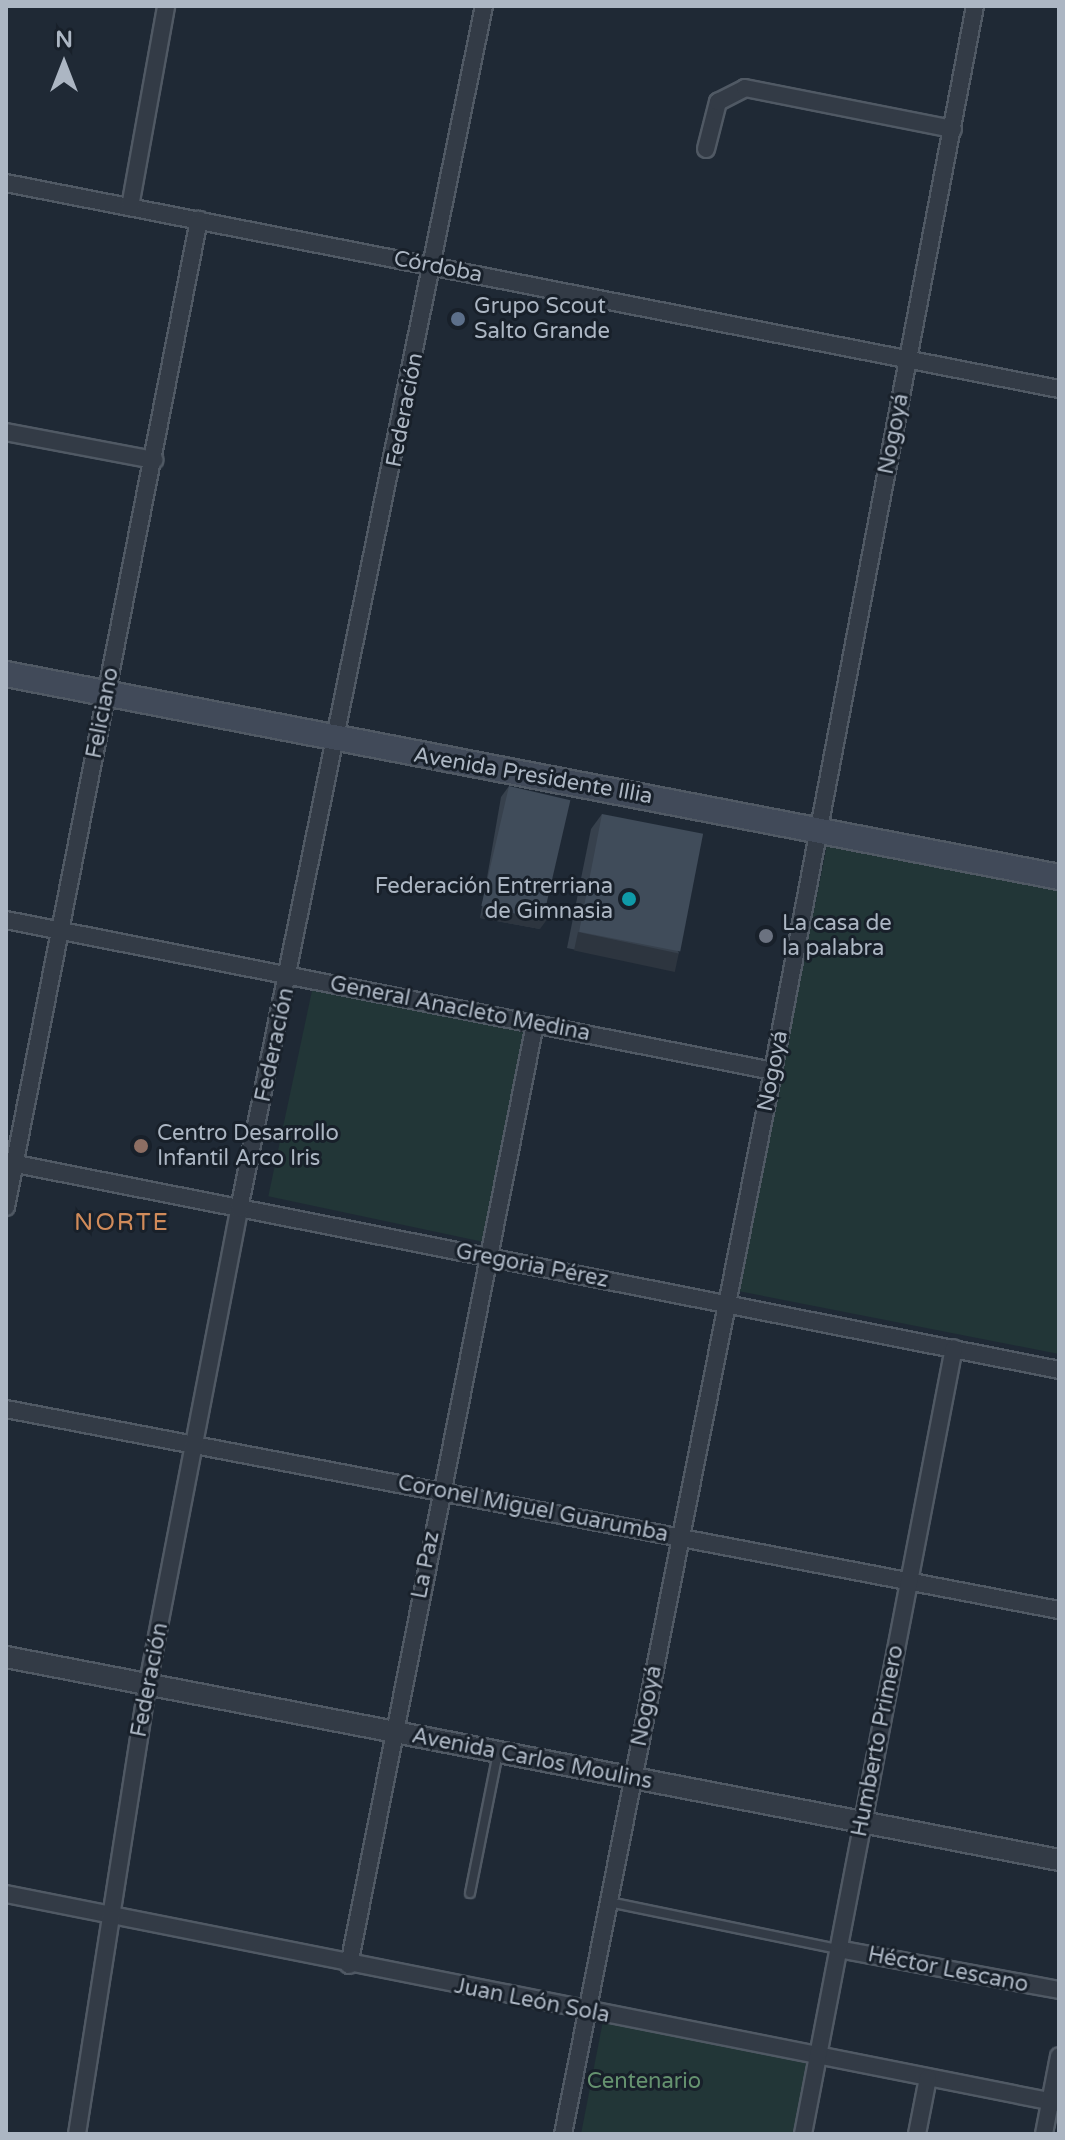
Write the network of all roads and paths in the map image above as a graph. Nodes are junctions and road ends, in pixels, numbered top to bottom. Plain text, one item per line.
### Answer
1 (484, 6) edge
2 (975, 6) edge
3 (161, 7) edge
4 (953, 129) junction
5 (706, 149) dead end
6 (6, 183) edge
7 (130, 207) junction
8 (199, 220) junction
9 (434, 266) junction
10 (909, 360) junction
11 (1059, 389) edge
12 (6, 432) edge
13 (154, 460) junction
14 (6, 674) edge
15 (107, 694) junction
16 (338, 740) junction
17 (818, 827) junction
18 (1059, 877) edge
19 (6, 920) edge
20 (61, 931) junction
21 (290, 975) junction
22 (535, 1024) junction
23 (773, 1071) junction
24 (10, 1162) edge
25 (6, 1207) edge
26 (239, 1209) junction
27 (488, 1257) junction
28 (727, 1305) junction
29 (954, 1348) junction
30 (1059, 1370) edge
31 (6, 1409) edge
32 (195, 1446) junction
33 (440, 1492) junction
34 (680, 1537) junction
35 (909, 1581) junction
36 (1059, 1610) edge
37 (6, 1657) edge
38 (148, 1683) junction
39 (394, 1732) junction
40 (498, 1753) junction
41 (633, 1779) junction
42 (862, 1824) junction
43 (1059, 1860) edge
44 (470, 1893) dead end
45 (6, 1894) edge
46 (609, 1902) junction
47 (108, 1912) junction
48 (838, 1949) junction
49 (349, 1965) junction
50 (1059, 1990) edge
51 (587, 2011) junction
52 (1059, 2056) edge
53 (818, 2057) junction
54 (928, 2078) junction
55 (1055, 2102) edge
56 (77, 2134) edge
57 (563, 2134) edge
58 (803, 2134) edge
59 (917, 2134) edge
60 (1044, 2134) edge

1 - 9 street, Federación
2 - 4 street, Nogoyá
3 - 7 street
4 - 5 street
4 - 10 street, Nogoyá
6 - 7 street, Córdoba
7 - 8 street, Córdoba
8 - 9 street, Córdoba
8 - 13 street, Feliciano
9 - 10 street, Córdoba
9 - 16 street, Federación
10 - 11 street, Córdoba
10 - 17 street, Nogoyá
12 - 13 street
13 - 15 street, Feliciano
14 - 15 main road, Avenida Presidente Illia
15 - 16 main road, Avenida Presidente Illia
15 - 20 street, Feliciano
16 - 17 main road, Avenida Presidente Illia
16 - 21 street, Federación
17 - 18 main road, Avenida Presidente Illia
17 - 23 street, Nogoyá
19 - 20 street, General Anacleto Medina
20 - 21 street, General Anacleto Medina
20 - 24 street, Feliciano
21 - 22 street, General Anacleto Medina
21 - 26 street, Federación
22 - 23 street, General Anacleto Medina
22 - 27 street, La Paz
23 - 28 street, Nogoyá
24 - 25 street, Feliciano
24 - 26 street, Gregoria Pérez
26 - 27 street, Gregoria Pérez
26 - 32 street, Federación
27 - 28 street, Gregoria Pérez
27 - 33 street, La Paz
28 - 29 street, Gregoria Pérez
28 - 34 street, Nogoyá
29 - 30 street, Gregoria Pérez
29 - 35 street, Humberto Primero
31 - 32 street, Coronel Miguel Guarumba
32 - 33 street, Coronel Miguel Guarumba
32 - 38 street, Federación
33 - 34 street, Coronel Miguel Guarumba
33 - 39 street, La Paz
34 - 35 street, Coronel Miguel Guarumba
34 - 41 street, Nogoyá
35 - 36 street, Coronel Miguel Guarumba
35 - 42 street, Humberto Primero
37 - 38 street, Avenida Carlos Moulins
38 - 39 street, Avenida Carlos Moulins
38 - 47 street, Federación
39 - 40 street, Avenida Carlos Moulins
39 - 49 street, La Paz
40 - 41 street, Avenida Carlos Moulins
40 - 44 lane
41 - 42 street, Avenida Carlos Moulins
41 - 46 street, Nogoyá
42 - 43 street, Avenida Carlos Moulins
42 - 48 street, Humberto Primero
45 - 47 street, Juan León Sola
46 - 48 lane
46 - 51 street, Nogoyá
47 - 49 street, Juan León Sola
47 - 56 street, Federación
48 - 50 street, Héctor Lescano
48 - 53 street, Humberto Primero
49 - 51 street, Juan León Sola
51 - 53 street, Juan León Sola
51 - 57 street, Nogoyá
52 - 55 street
53 - 54 street, Juan León Sola
53 - 58 street, Humberto Primero
54 - 55 street, Juan León Sola
54 - 59 street
55 - 60 street

